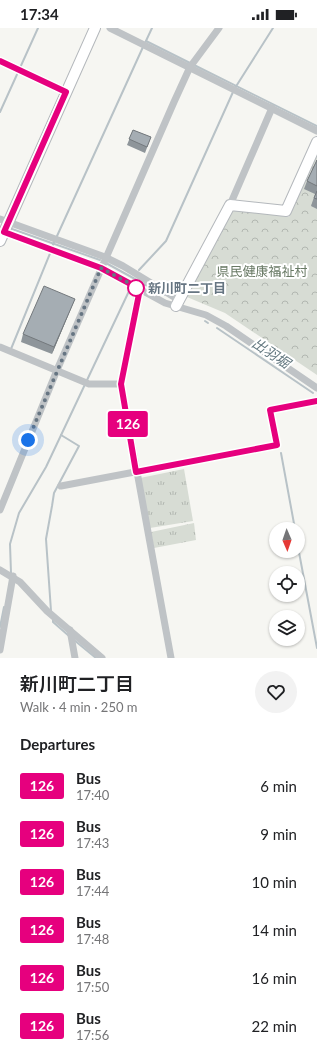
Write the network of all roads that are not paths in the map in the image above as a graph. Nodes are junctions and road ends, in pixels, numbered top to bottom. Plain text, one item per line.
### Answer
1 (95, 28) edge
2 (110, 28) edge
3 (219, 28) edge
4 (0, 61) edge
5 (190, 68) junction
6 (66, 92) junction
7 (272, 108) junction
8 (317, 131) edge
9 (317, 142) edge
10 (230, 205) junction
11 (3, 229) edge
12 (105, 257) junction
13 (101, 268) junction
14 (140, 289) junction
15 (177, 303) junction
16 (0, 346) edge
17 (57, 370) junction
18 (121, 384) junction
19 (317, 388) edge
20 (317, 401) edge
21 (136, 472) junction
22 (61, 486) dead end
23 (0, 510) edge
24 (0, 570) edge
25 (13, 576) junction
26 (70, 630) junction
27 (0, 650) edge
28 (75, 658) edge
29 (102, 658) edge
30 (171, 658) edge

1 - 6 street
2 - 5 street
3 - 5 street
4 - 6 street
5 - 7 street
5 - 12 street
6 - 11 street
7 - 8 street
7 - 10 street
9 - 10 street
10 - 15 street
11 - 12 street
11 - 13 street
12 - 13 street
12 - 15 street
13 - 14 street
13 - 17 street
14 - 15 street
14 - 18 street
15 - 19 street
16 - 17 street
17 - 18 street
17 - 23 street
18 - 21 street
20 - 21 street
21 - 22 street
21 - 30 street
24 - 25 street
25 - 26 street
25 - 27 street
26 - 28 street
26 - 29 street

